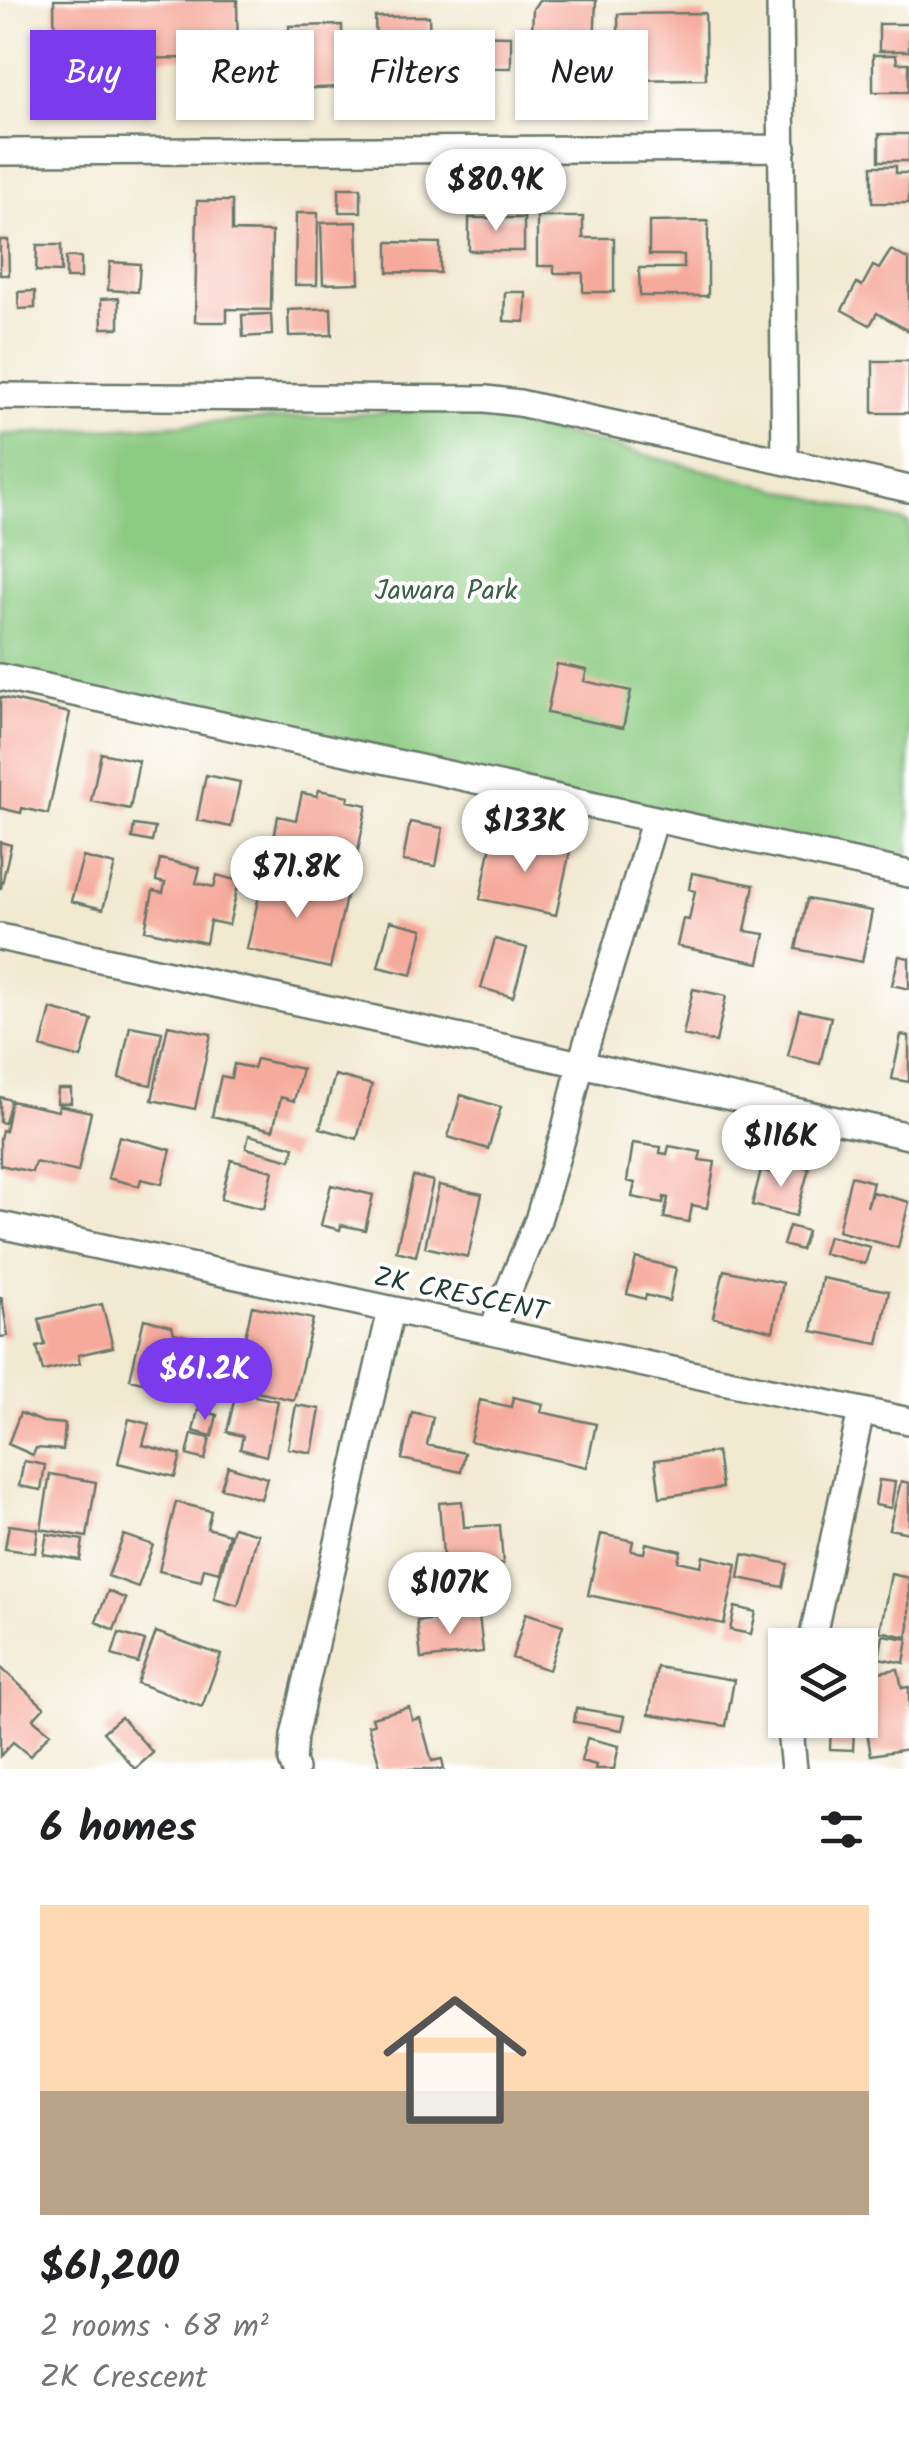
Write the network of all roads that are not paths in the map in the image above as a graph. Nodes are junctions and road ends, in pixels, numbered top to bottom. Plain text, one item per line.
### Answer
1 (780, 0) edge
2 (783, 148) junction
3 (0, 152) edge
4 (0, 396) edge
5 (785, 461) junction
6 (909, 489) edge
7 (0, 677) edge
8 (655, 819) junction
9 (909, 874) edge
10 (0, 937) edge
11 (580, 1066) junction
12 (909, 1136) edge
13 (0, 1225) edge
14 (390, 1310) junction
15 (492, 1330) junction
16 (861, 1411) junction
17 (909, 1421) edge
18 (815, 1628) edge
19 (792, 1738) edge
20 (295, 1769) edge
21 (794, 1769) edge

1 - 2 street
2 - 3 street
2 - 5 street
4 - 5 street
5 - 6 street
7 - 8 street
8 - 9 street
8 - 11 street
10 - 11 street
11 - 12 street
11 - 15 street
13 - 14 street, ZK CRESCENT
14 - 15 street, ZK CRESCENT
14 - 20 street
15 - 16 street, ZK CRESCENT
16 - 17 street, ZK CRESCENT
16 - 18 street
19 - 21 street

